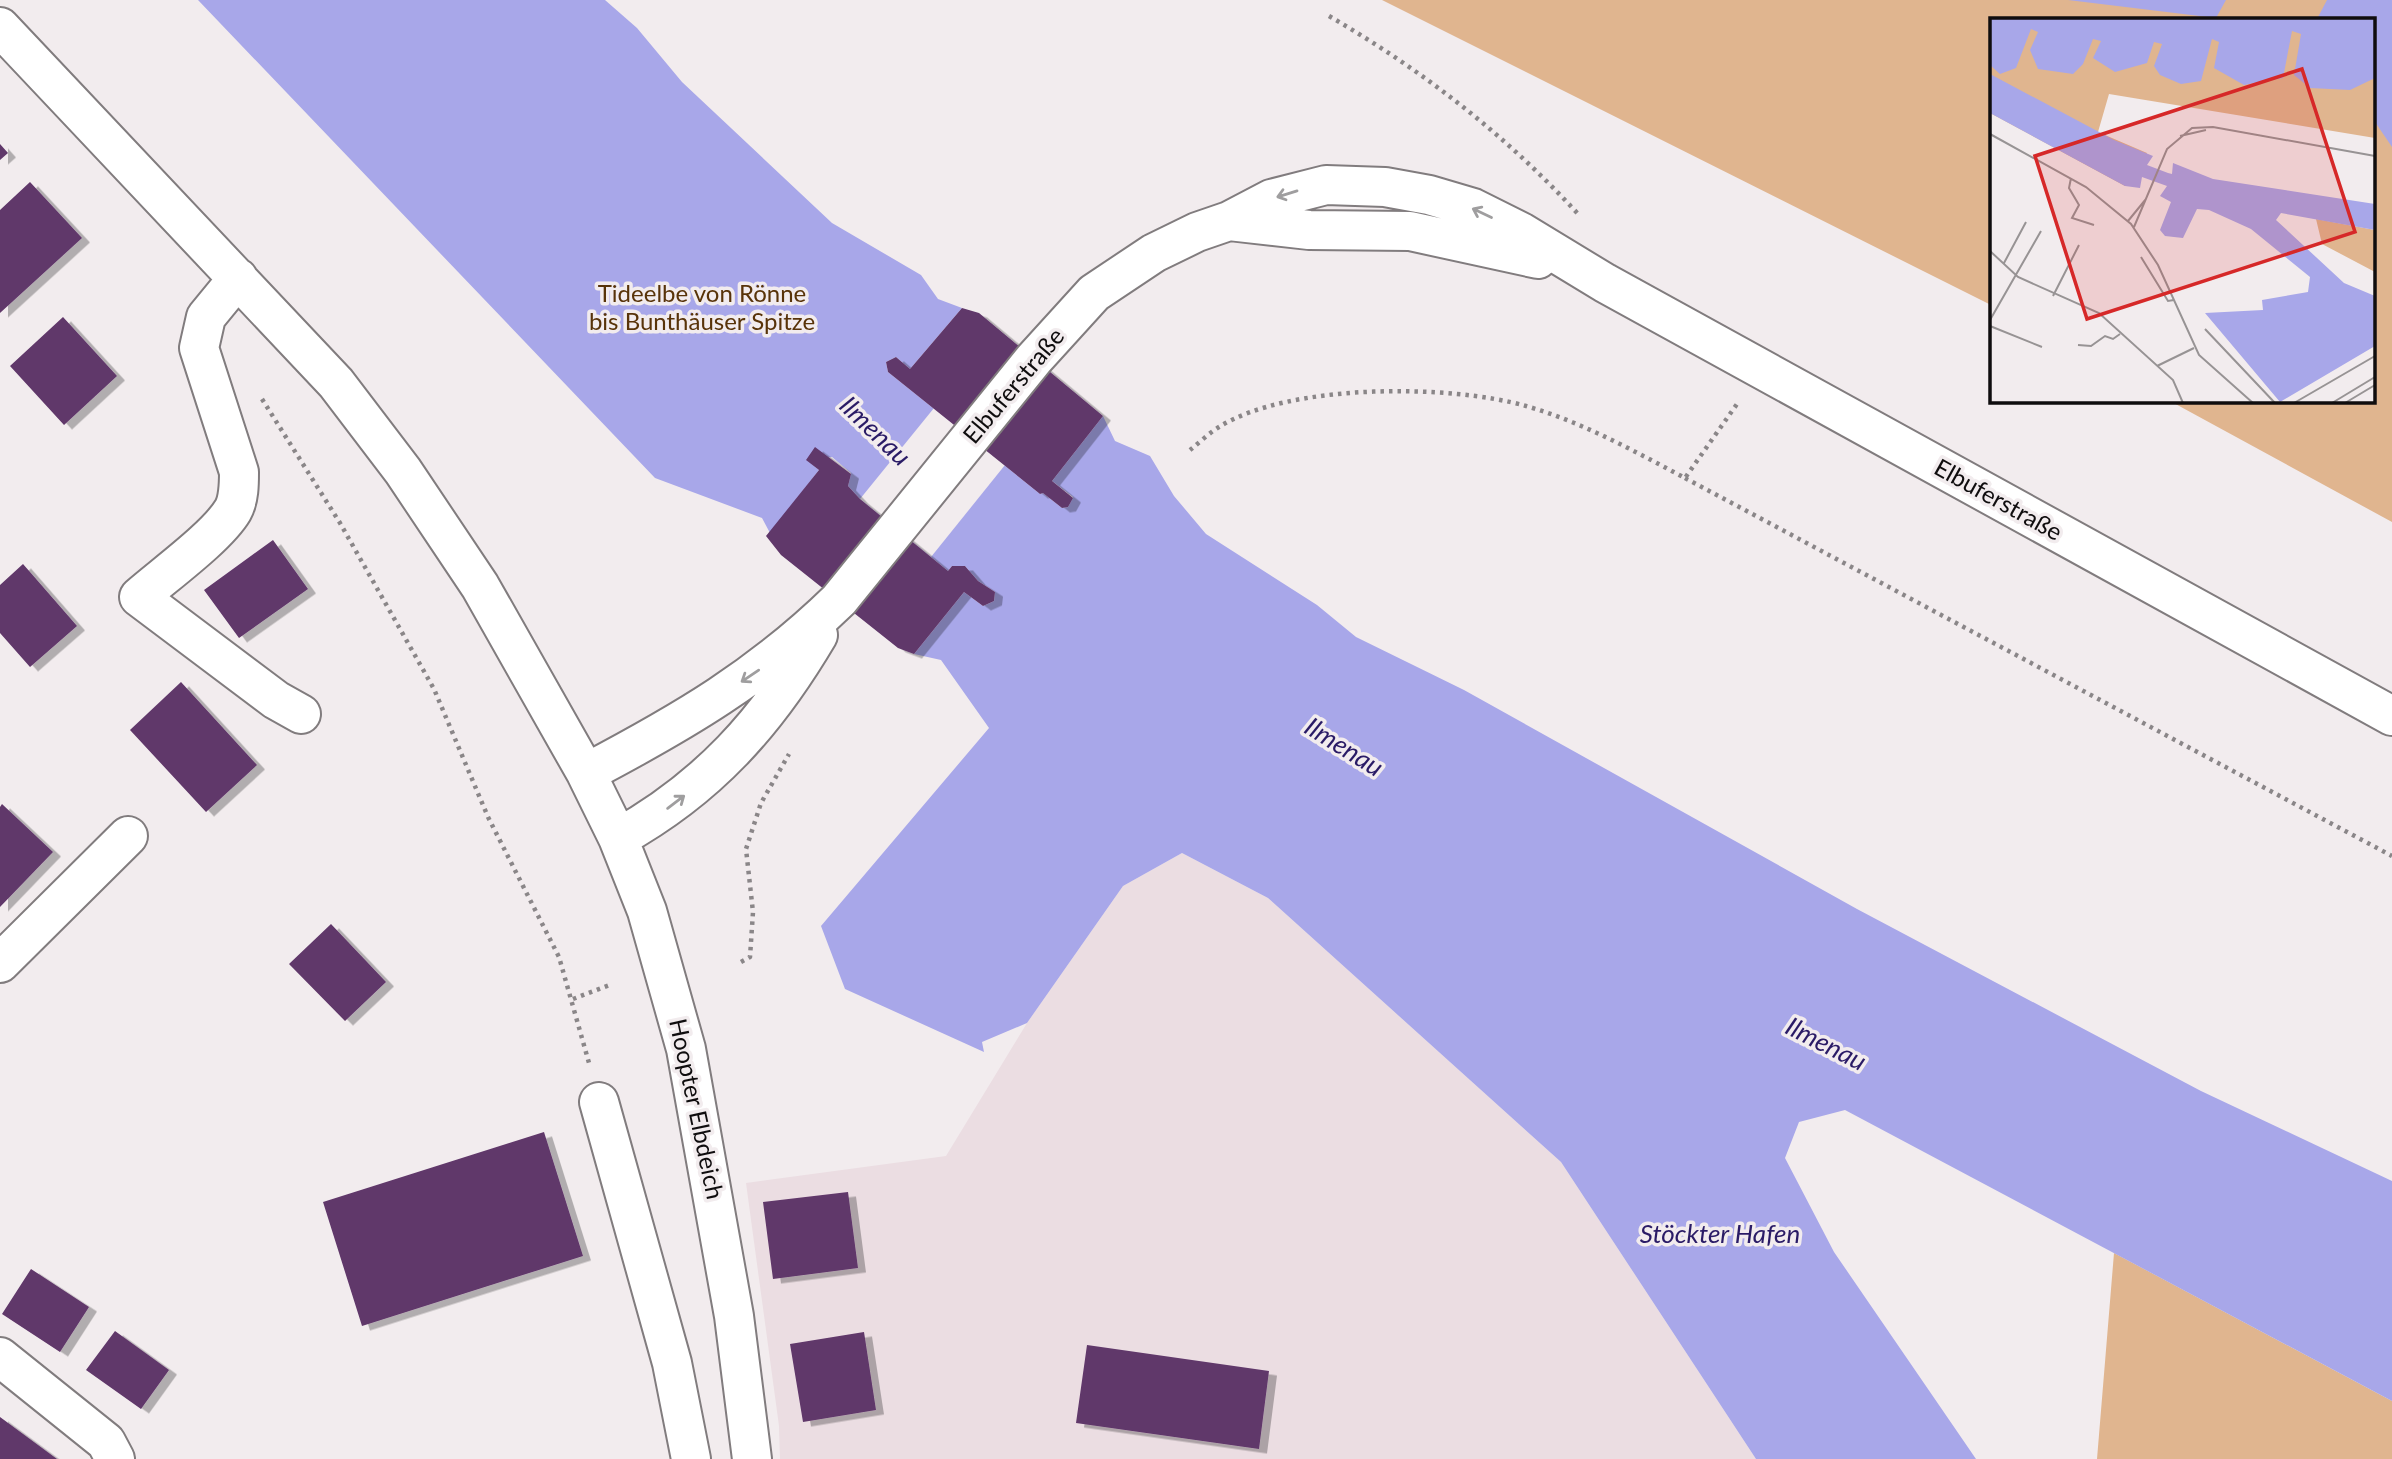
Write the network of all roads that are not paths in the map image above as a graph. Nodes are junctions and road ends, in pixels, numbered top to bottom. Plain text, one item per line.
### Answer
1 (0, 27) edge
2 (238, 278) junction
3 (839, 600) junction
4 (300, 714) dead end
5 (2392, 716) edge
6 (586, 773) junction
7 (128, 836) dead end
8 (618, 838) junction
9 (0, 963) edge
10 (599, 1101) road end
11 (0, 1357) edge
12 (115, 1459) edge
13 (691, 1459) edge
14 (751, 1459) edge

1 - 2 street, Hoopter Elbdeich
2 - 4 street
2 - 6 street, Hoopter Elbdeich
3 - 5 street, Elbuferstraße
3 -> 6 street, Elbuferstraße
8 -> 3 street, Elbuferstraße
6 - 8 street, Hoopter Elbdeich
7 - 9 street
8 - 14 street, Hoopter Elbdeich
10 - 13 street
11 - 12 street

